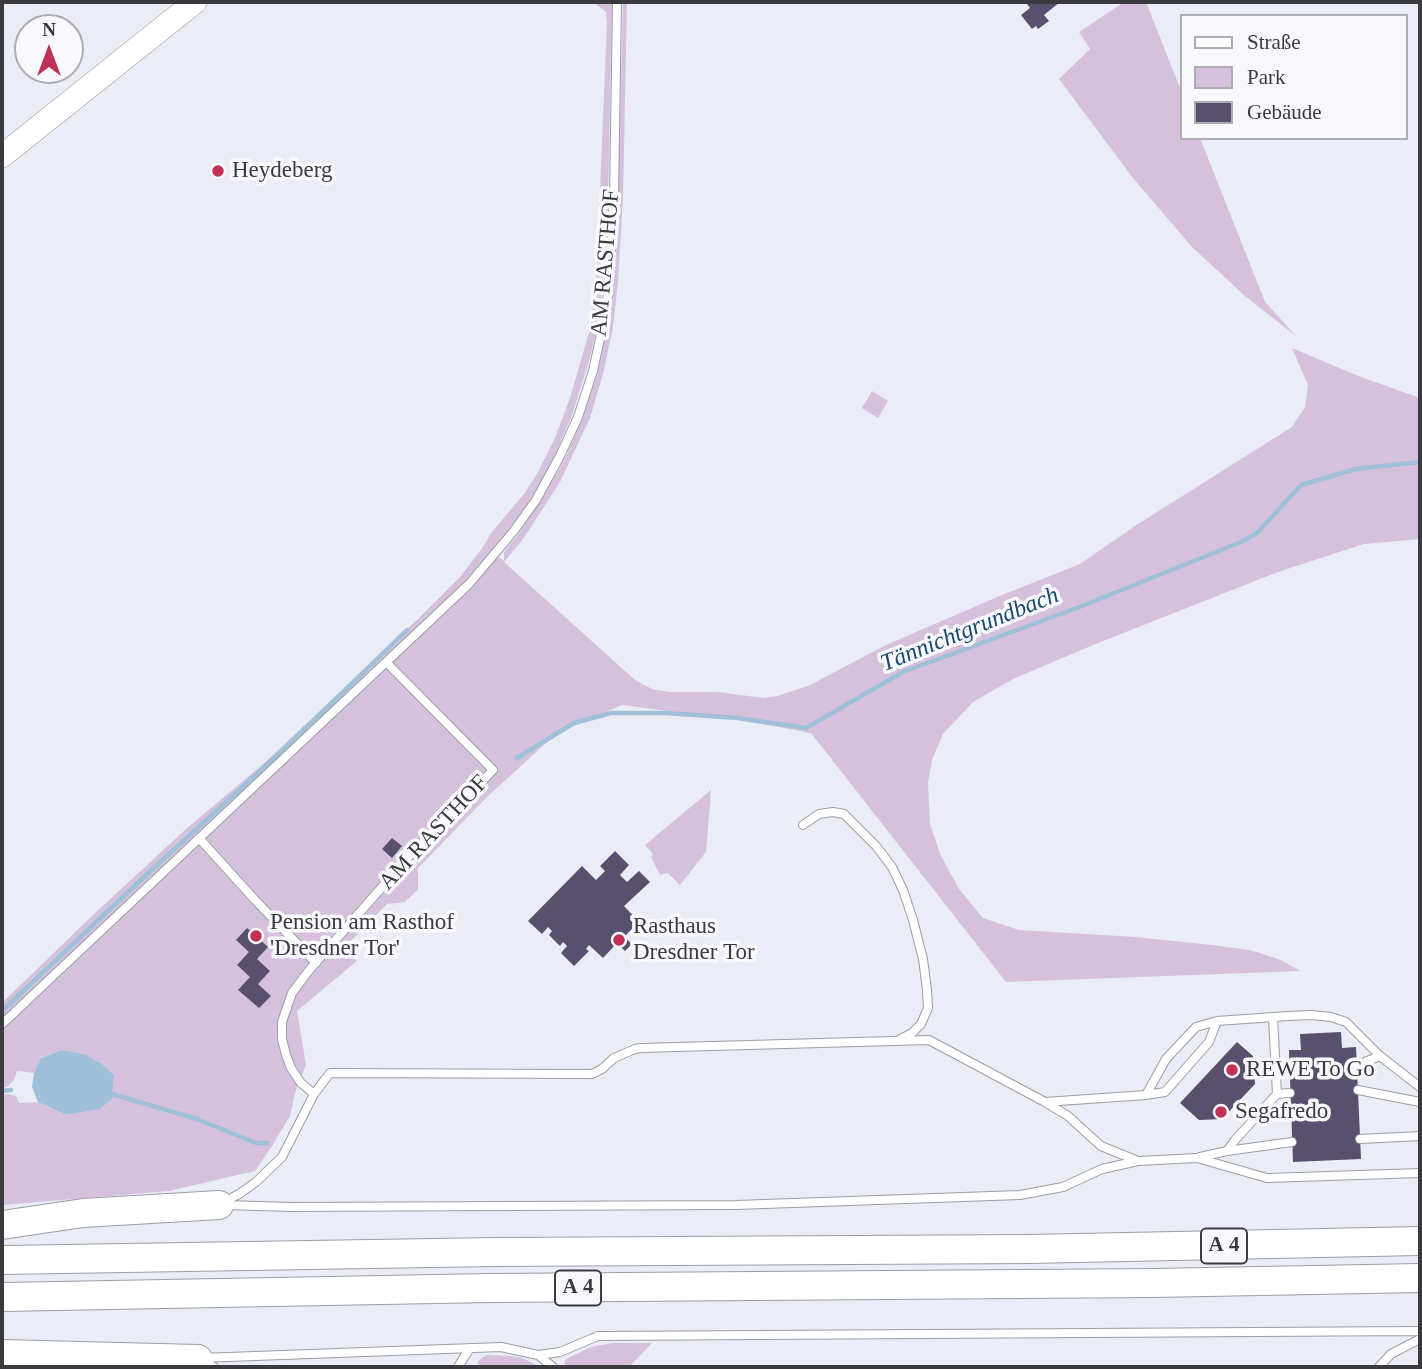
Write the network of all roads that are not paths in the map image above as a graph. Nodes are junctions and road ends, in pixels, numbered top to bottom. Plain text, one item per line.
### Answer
1 (195, 2) edge
2 (617, 2) edge
3 (2, 156) edge
4 (387, 663) junction
5 (803, 825) dead end
6 (199, 838) junction
7 (313, 966) junction
8 (1273, 1017) junction
9 (1217, 1021) junction
10 (2, 1024) edge
11 (898, 1040) junction
12 (1381, 1056) junction
13 (1357, 1065) dead end
14 (1276, 1068) junction
15 (1289, 1068) dead end
16 (1420, 1087) edge
17 (1357, 1090) dead end
18 (1290, 1093) dead end
19 (314, 1094) junction
20 (1277, 1094) junction
21 (1146, 1095) junction
22 (1420, 1101) edge
23 (1045, 1102) junction
24 (1420, 1136) edge
25 (1360, 1139) dead end
26 (1293, 1142) dead end
27 (1227, 1151) junction
28 (1198, 1158) junction
29 (1138, 1161) junction
30 (1420, 1173) edge
31 (219, 1205) junction
32 (2, 1225) edge
33 (1420, 1241) edge
34 (2, 1261) edge
35 (1420, 1278) edge
36 (2, 1297) edge
37 (1420, 1331) edge
38 (1420, 1339) edge
39 (470, 1348) junction
40 (2, 1354) edge
41 (538, 1355) junction
42 (206, 1363) edge
43 (458, 1367) edge
44 (553, 1367) edge
45 (1379, 1367) edge

1 - 3 street
2 - 4 lane, AM RASTHOF
4 - 6 lane, AM RASTHOF
4 - 7 lane, AM RASTHOF
5 - 11 lane
6 - 7 lane
6 - 10 lane, AM RASTHOF
7 - 19 lane
8 - 9 lane
8 - 12 lane
8 - 14 lane
9 - 21 lane
9 - 21 lane
11 - 19 lane
11 - 23 lane
12 - 13 lane
12 - 16 lane
14 - 15 lane
14 - 20 lane
17 - 22 lane
18 - 20 lane
19 - 31 lane
20 - 27 lane
21 - 23 lane
23 - 29 lane
24 - 25 lane
26 - 27 lane
27 - 28 lane
28 - 29 lane
28 - 30 lane
29 - 31 lane
31 - 32 highway
33 - 34 highway, A 4
35 - 36 highway, A 4
37 - 41 lane
38 - 45 lane
39 - 41 lane
39 - 42 lane
39 - 43 lane
40 - 42 highway
41 - 44 lane

